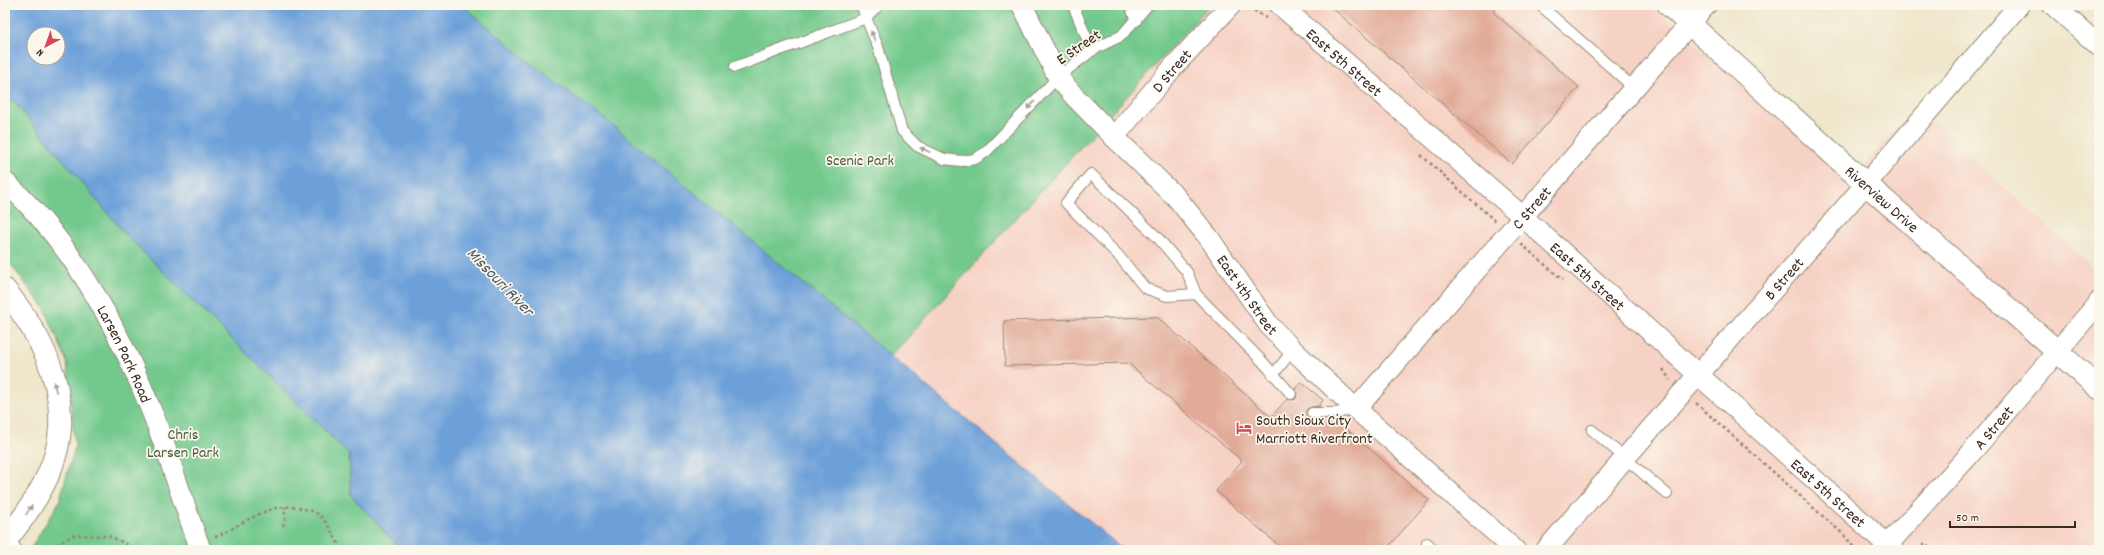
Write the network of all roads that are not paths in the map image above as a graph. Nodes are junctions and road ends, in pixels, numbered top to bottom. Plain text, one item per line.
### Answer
1 (861, 5) edge
2 (879, 5) edge
3 (1022, 5) edge
4 (1073, 5) edge
5 (1130, 5) edge
6 (1148, 5) edge
7 (1231, 5) edge
8 (1540, 5) edge
9 (1669, 5) edge
10 (1706, 5) edge
11 (2019, 5) edge
12 (2053, 5) edge
13 (1276, 13) edge
14 (866, 18) junction
15 (1136, 21) junction
16 (1690, 23) junction
17 (2099, 46) edge
18 (1092, 51) junction
19 (735, 67) dead end
20 (1058, 77) junction
21 (1634, 87) junction
22 (1114, 137) junction
23 (5, 182) edge
24 (1866, 184) junction
25 (1522, 216) junction
26 (5, 290) edge
27 (1196, 294) junction
28 (2099, 302) edge
29 (1293, 350) junction
30 (2056, 352) junction
31 (1273, 374) junction
32 (1698, 375) junction
33 (2099, 388) edge
34 (1291, 394) dead end
35 (1356, 409) junction
36 (1312, 413) dead end
37 (1592, 430) dead end
38 (1625, 458) junction
39 (1667, 494) dead end
40 (5, 541) edge
41 (5, 544) edge
42 (208, 544) edge
43 (1888, 548) edge
44 (10, 550) edge
45 (1516, 550) edge
46 (1546, 550) edge

1 - 14 lane, E Street
2 - 14 lane
3 - 20 street, East 4th Street
4 - 18 lane
5 - 15 lane
6 - 15 lane, E Street
7 - 22 street, D Street
8 - 21 lane
9 - 16 main road, Riverview Drive
10 - 16 street, C Street
11 - 24 street, B Street
12 - 17 street
13 - 25 street, East 5th Street
14 - 19 lane
20 -> 14 lane, E Street
15 - 18 lane, E Street
16 - 21 street, C Street
16 - 24 main road, Riverview Drive
18 - 20 lane, E Street
20 - 22 street, East 4th Street
21 - 25 street, C Street
22 - 29 street, East 4th Street
23 - 42 street, Larsen Park Road
24 - 30 main road, Riverview Drive
24 - 32 street, B Street
25 - 32 street, East 5th Street
25 - 35 street, C Street
40 -> 26 main road
27 - 27 lane
27 - 31 lane
28 - 30 street, A Street
29 - 31 lane
29 - 35 street, East 4th Street
30 - 33 main road, Riverview Drive
30 - 43 street, A Street
31 - 34 lane
32 - 38 street, B Street
32 - 43 street, East 5th Street
35 - 36 lane
35 - 45 street, East 4th Street
37 - 38 lane
38 - 39 lane
38 - 46 street, B Street
41 - 44 main road

